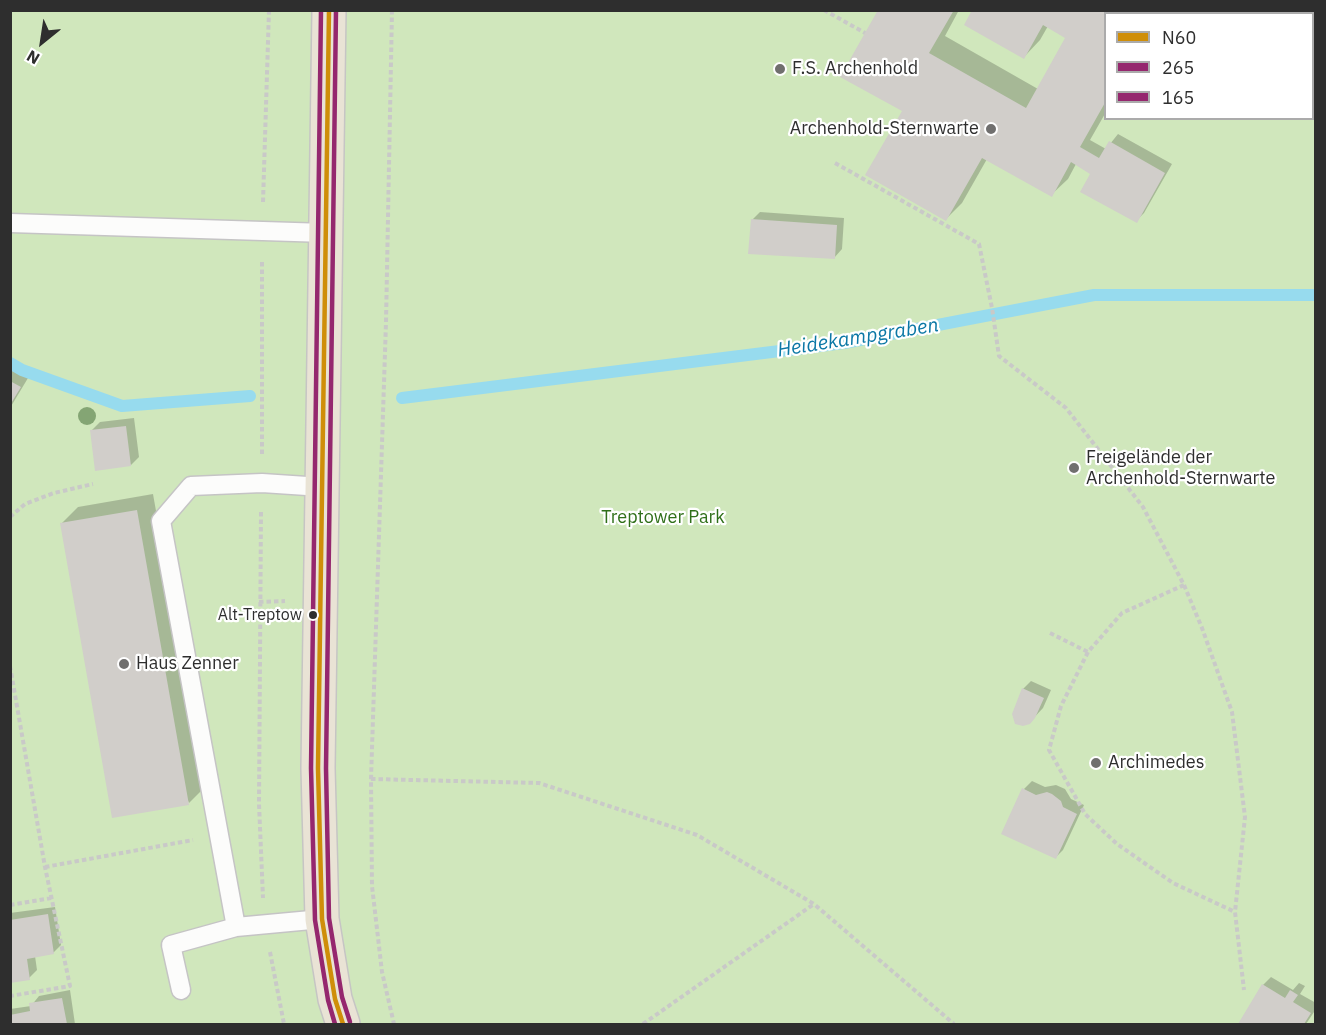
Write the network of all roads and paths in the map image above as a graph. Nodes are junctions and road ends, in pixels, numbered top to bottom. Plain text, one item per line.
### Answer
1 (269, 10) edge
2 (329, 10) edge
3 (392, 10) edge
4 (824, 10) edge
5 (865, 33) dead end
6 (836, 163) dead end
7 (10, 223) edge
8 (262, 231) junction
9 (326, 233) junction
10 (262, 483) junction
11 (93, 484) dead end
12 (322, 488) junction
13 (11, 515) edge
14 (1184, 585) junction
15 (285, 601) dead end
16 (259, 602) junction
17 (1050, 633) dead end
18 (1088, 652) junction
19 (10, 666) edge
20 (13, 682) edge
21 (371, 779) junction
22 (220, 835) junction
23 (45, 867) junction
24 (51, 898) junction
25 (814, 904) junction
26 (10, 905) edge
27 (1235, 912) junction
28 (322, 920) junction
29 (265, 925) junction
30 (236, 927) junction
31 (181, 990) dead end
32 (1244, 990) dead end
33 (10, 996) edge
34 (284, 1024) edge
35 (343, 1024) edge
36 (394, 1024) edge
37 (643, 1024) edge
38 (954, 1024) edge

1 - 8 path
2 - 9 main road
3 - 21 path
4 - 5 path
6 - 14 path
7 - 8 lane
8 - 9 lane
8 - 10 path
9 - 12 main road
10 - 12 lane
10 - 16 path
10 - 22 lane
11 - 13 path
12 - 28 main road
14 - 18 path
14 - 27 path
15 - 16 path
16 - 29 path
17 - 18 path
18 - 27 path
19 - 20 path
20 - 23 path
21 - 25 path
21 - 36 path
22 - 23 path
22 - 30 lane
23 - 24 path
24 - 26 path
24 - 33 path
25 - 37 path
25 - 38 path
27 - 32 path
28 - 29 lane
28 - 35 main road
29 - 30 lane
29 - 34 path
30 - 31 lane

